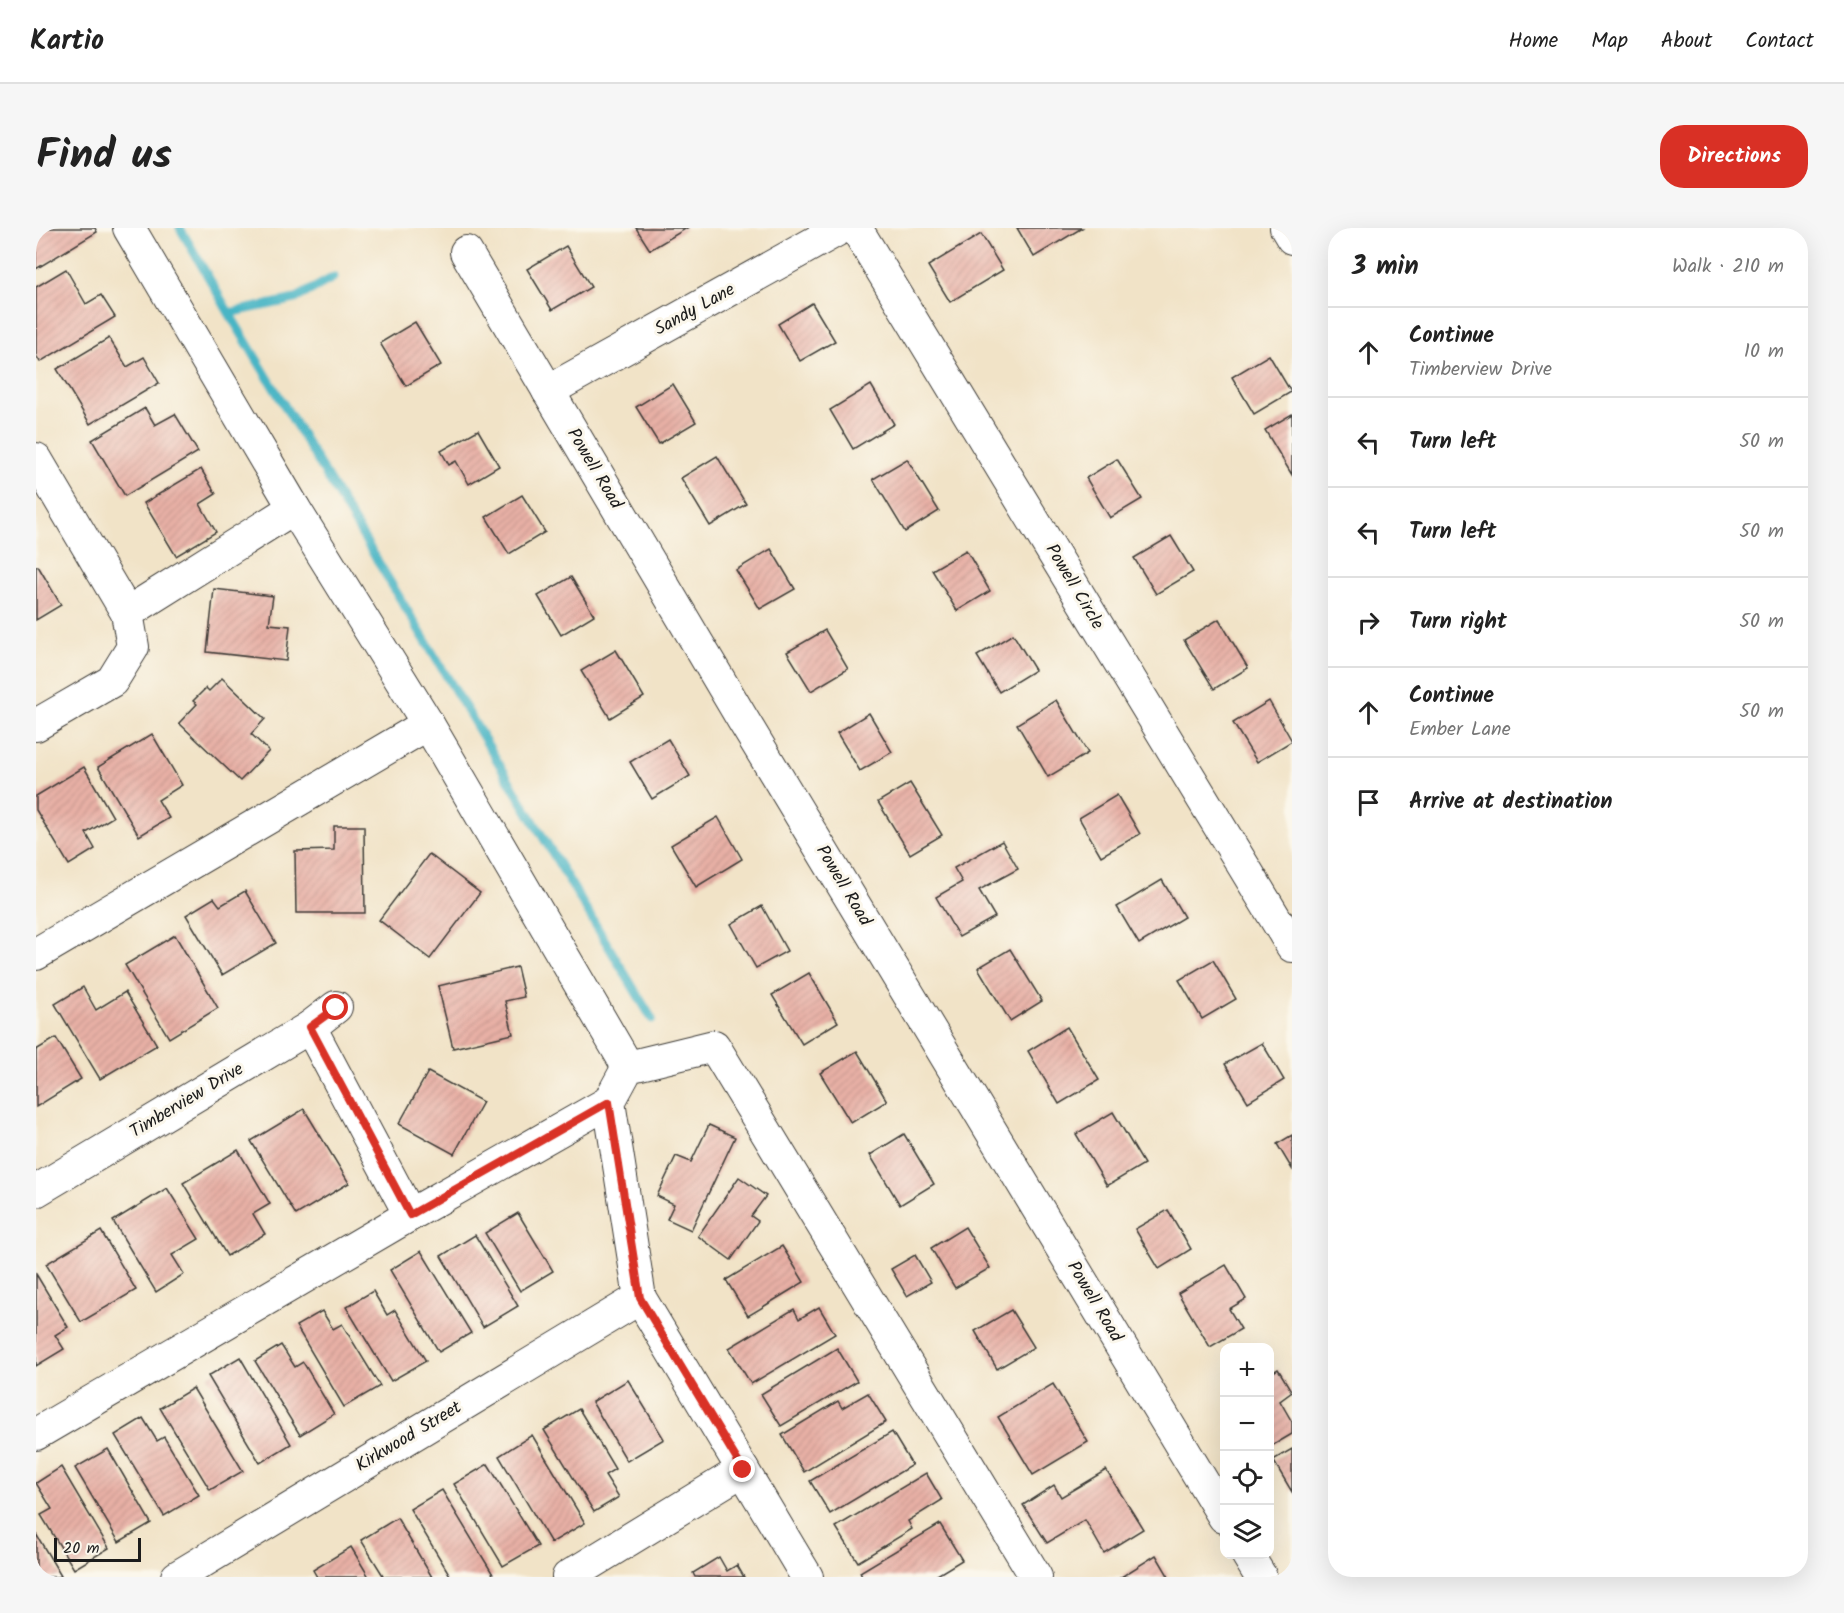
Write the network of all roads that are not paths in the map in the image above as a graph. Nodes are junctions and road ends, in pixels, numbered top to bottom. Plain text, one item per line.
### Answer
1 (129, 228) edge
2 (841, 228) edge
3 (856, 228) edge
4 (1286, 228) edge
5 (1292, 238) edge
6 (466, 252) dead end
7 (548, 391) junction
8 (38, 469) edge
9 (294, 508) junction
10 (127, 613) junction
11 (428, 724) junction
12 (36, 725) edge
13 (1292, 946) edge
14 (36, 954) edge
15 (336, 1008) dead end
16 (310, 1027) junction
17 (628, 1067) junction
18 (609, 1102) junction
19 (36, 1191) edge
20 (410, 1215) junction
21 (640, 1298) junction
22 (36, 1434) edge
23 (743, 1470) junction
24 (1220, 1510) edge
25 (1250, 1559) edge
26 (177, 1577) edge
27 (568, 1577) edge
28 (807, 1577) edge
29 (1036, 1577) edge
30 (1261, 1577) edge

1 - 9 street
2 - 7 street, Sandy Lane
3 - 13 street, Powell Circle
4 - 5 street
6 - 7 street, Powell Road
7 - 24 street, Powell Road
8 - 10 street
9 - 10 street
9 - 11 street
10 - 12 street
11 - 14 street
11 - 17 street
15 - 16 street, Timberview Drive
16 - 19 street, Timberview Drive
16 - 20 street
17 - 18 street
17 - 29 street
18 - 20 street
18 - 21 street
20 - 22 street
21 - 23 street
21 - 26 street, Kirkwood Street
23 - 27 street
23 - 28 street
25 - 30 street

